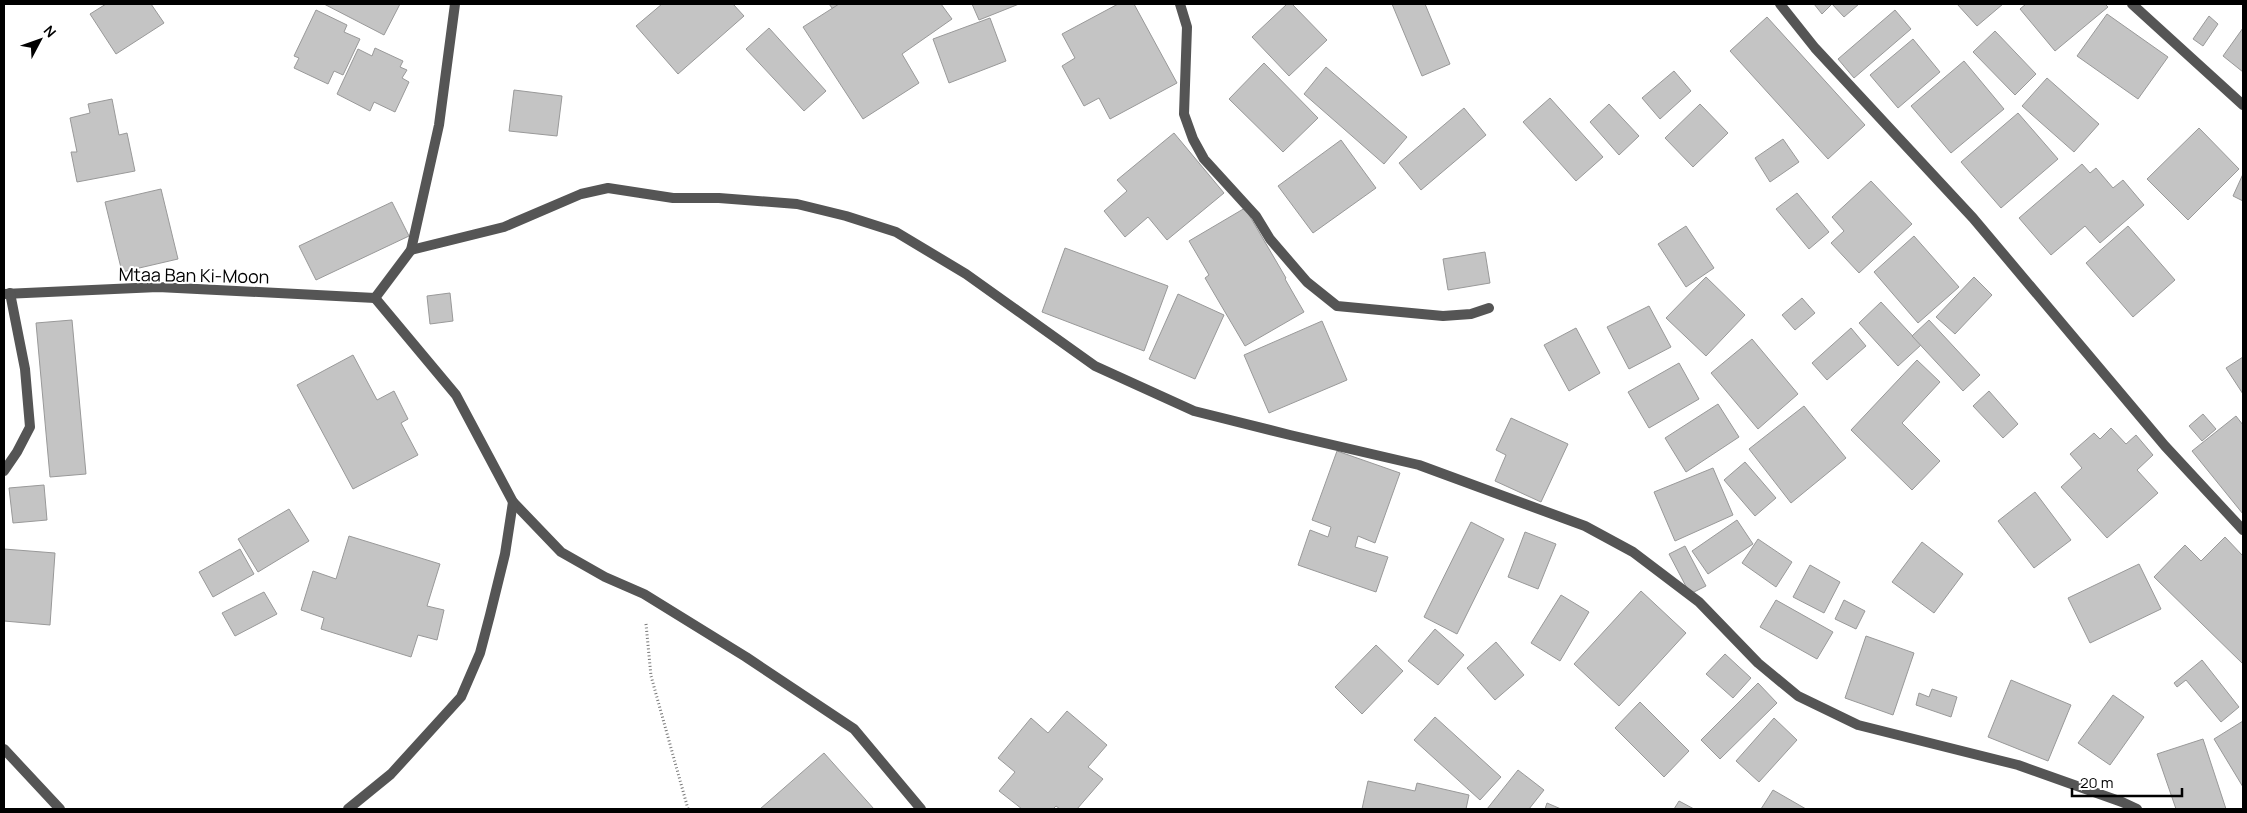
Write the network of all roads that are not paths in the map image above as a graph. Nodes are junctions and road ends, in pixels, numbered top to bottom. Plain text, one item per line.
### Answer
1 (455, 4) edge
2 (1180, 4) edge
3 (1780, 4) edge
4 (2132, 4) edge
5 (2243, 105) edge
6 (411, 250) junction
7 (7, 293) edge
8 (378, 294) junction
9 (1488, 308) dead end
10 (4, 471) edge
11 (513, 502) junction
12 (2243, 530) edge
13 (4, 749) edge
14 (60, 809) edge
15 (348, 809) edge
16 (921, 809) edge
17 (2137, 809) edge

1 - 6 street
2 - 9 street
3 - 12 street
4 - 5 street
6 - 8 street
6 - 17 street
7 - 8 street, Mtaa Ban Ki-Moon
7 - 10 street
8 - 11 street
11 - 15 street
11 - 16 street
13 - 14 street

